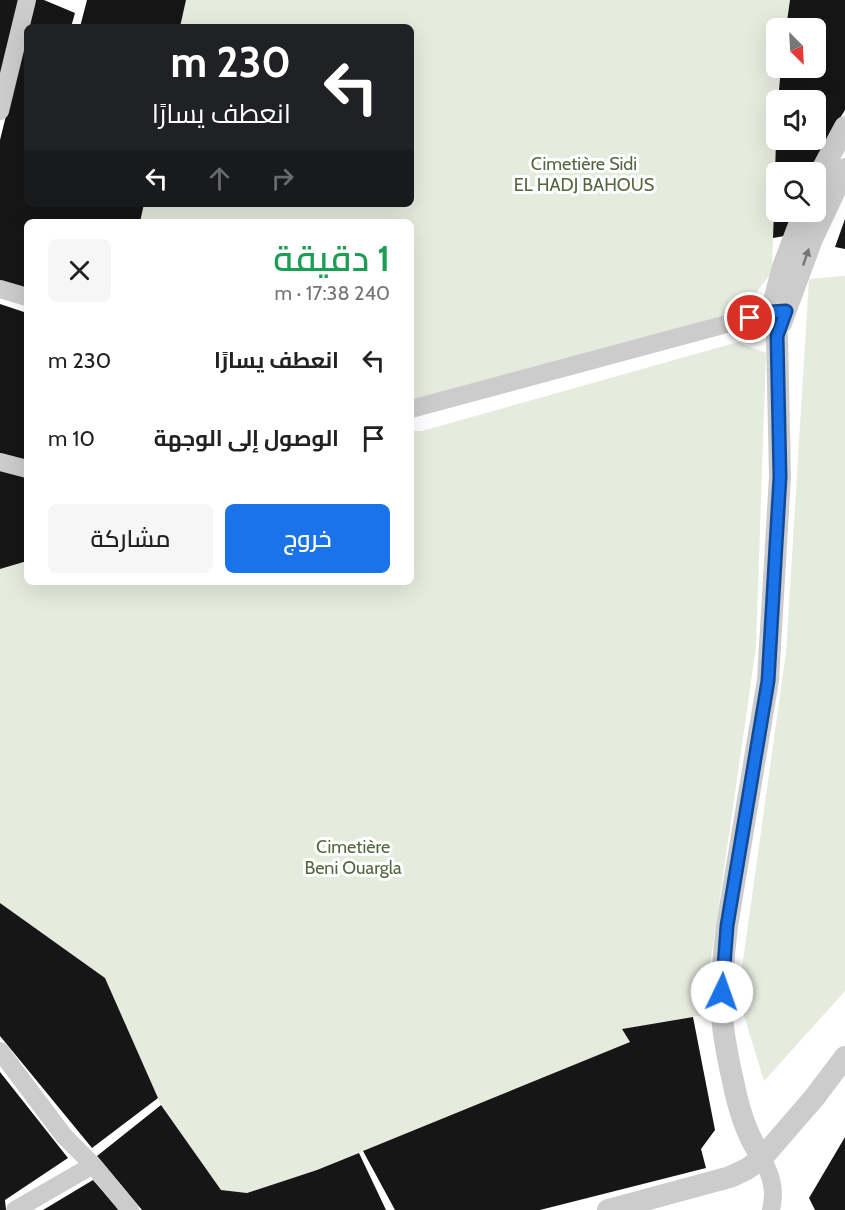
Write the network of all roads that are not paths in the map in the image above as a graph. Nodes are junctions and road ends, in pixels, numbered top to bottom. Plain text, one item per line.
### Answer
1 (27, 0) edge
2 (0, 111) edge
3 (845, 127) edge
4 (845, 169) edge
5 (831, 190) edge
6 (800, 222) edge
7 (0, 289) edge
8 (24, 296) edge
9 (778, 312) junction
10 (414, 408) edge
11 (0, 462) edge
12 (24, 468) edge
13 (0, 1051) edge
14 (845, 1057) edge
15 (762, 1158) junction
16 (93, 1165) junction
17 (15, 1210) edge
18 (130, 1210) edge
19 (609, 1210) edge
20 (771, 1210) edge

1 - 2 street
3 - 5 street
4 - 5 street
9 -> 5 street
6 - 9 street
7 - 8 street
9 - 10 street
9 - 15 street
11 - 12 street
13 - 16 street
14 - 15 street
15 - 19 street
15 - 20 street
16 - 17 street
16 - 18 street

